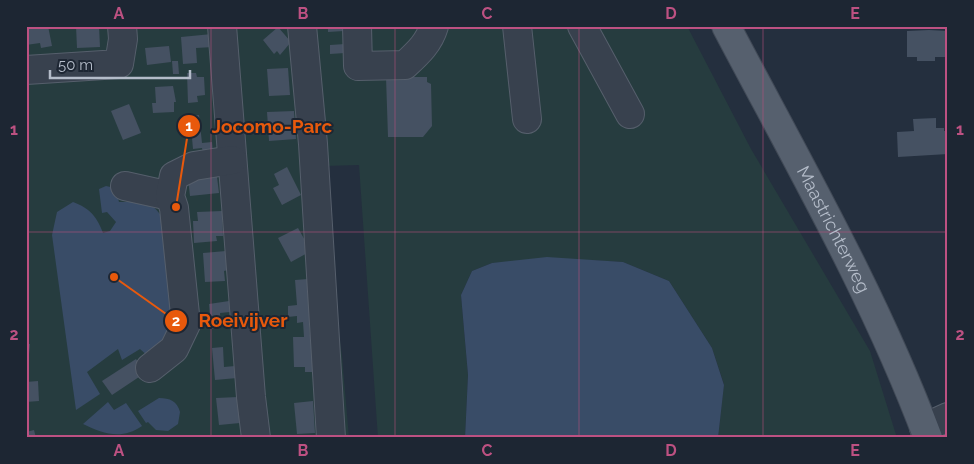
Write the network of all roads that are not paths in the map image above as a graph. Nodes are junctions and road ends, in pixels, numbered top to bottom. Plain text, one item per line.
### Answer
1 (122, 26) edge
2 (222, 26) edge
3 (302, 26) edge
4 (357, 26) edge
5 (434, 26) edge
6 (517, 26) edge
7 (582, 26) edge
8 (726, 26) edge
9 (26, 70) edge
10 (630, 114) dead end
11 (527, 118) dead end
12 (232, 160) junction
13 (125, 186) dead end
14 (170, 196) junction
15 (150, 368) dead end
16 (933, 428) edge
17 (256, 438) edge
18 (331, 438) edge

1 - 9 lane
2 - 12 lane
3 - 18 lane
4 - 5 lane
6 - 11 lane
7 - 10 lane
8 - 16 main road, Maastrichterweg
12 - 14 lane
12 - 17 lane
13 - 14 lane
14 - 15 lane

